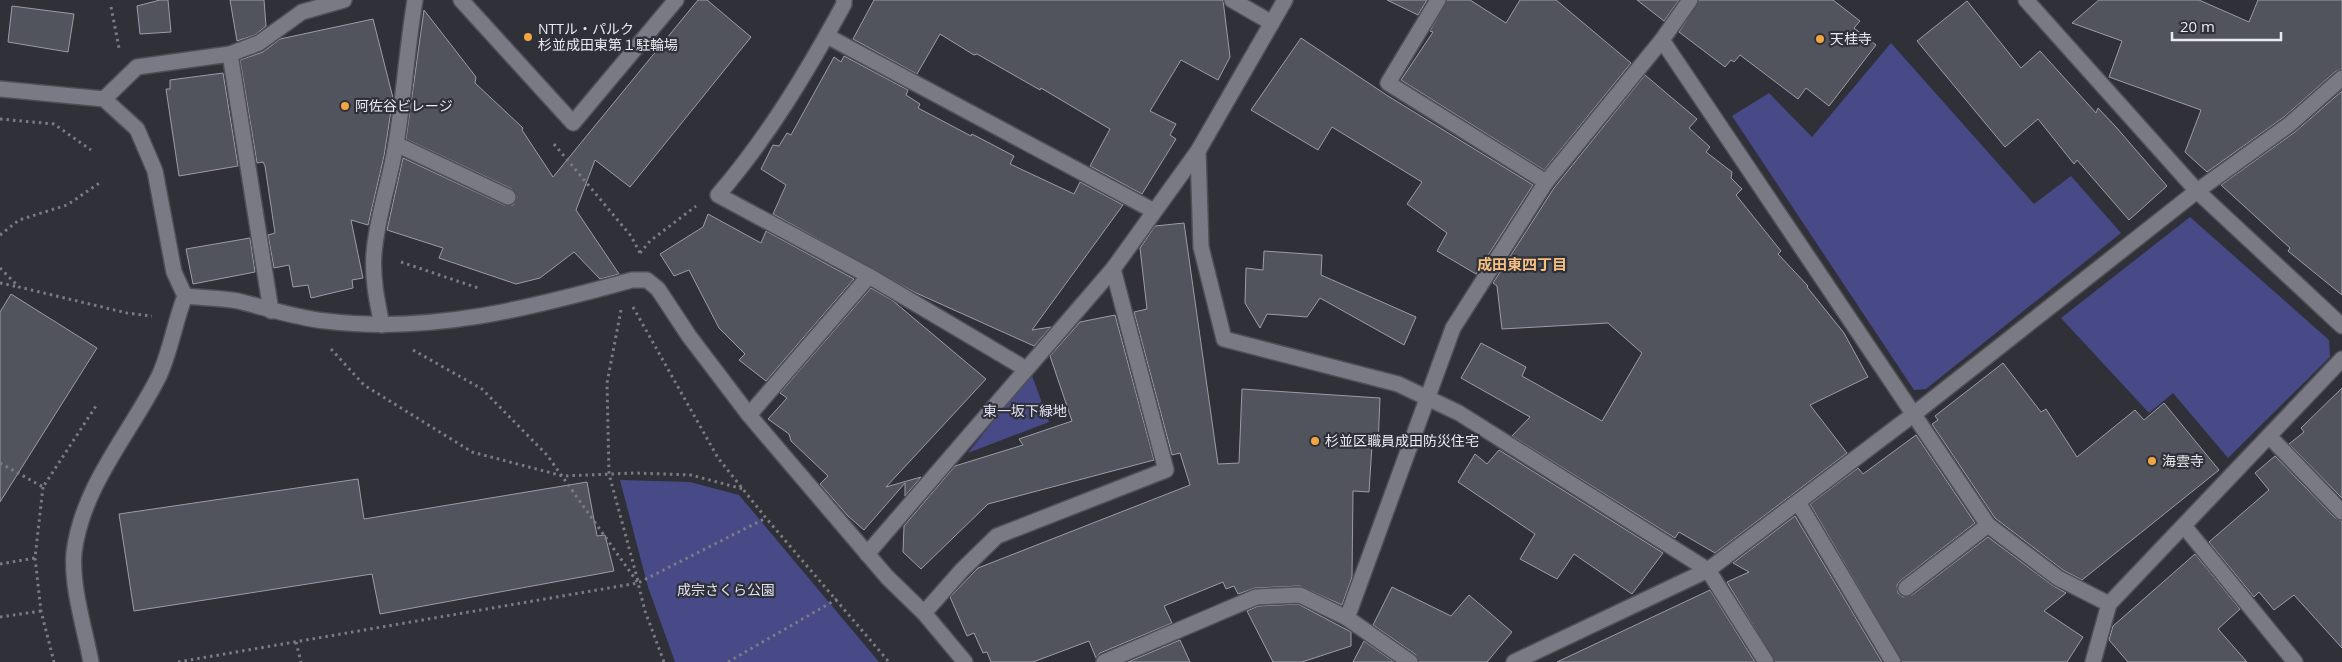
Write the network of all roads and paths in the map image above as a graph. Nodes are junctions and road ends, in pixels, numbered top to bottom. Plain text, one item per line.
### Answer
1 (344, 0) edge
2 (415, 0) edge
3 (461, 0) edge
4 (676, 0) edge
5 (844, 0) edge
6 (1232, 0) edge
7 (1285, 0) edge
8 (1438, 0) edge
9 (1690, 0) edge
10 (2026, 0) edge
11 (111, 7) dead end
12 (1272, 23) junction
13 (827, 36) junction
14 (1662, 40) junction
15 (230, 54) junction
16 (125, 78) junction
17 (2342, 78) edge
18 (0, 89) edge
19 (104, 99) junction
20 (0, 119) edge
21 (396, 144) junction
22 (91, 150) dead end
23 (1198, 151) junction
24 (101, 182) dead end
25 (1546, 182) junction
26 (2197, 191) junction
27 (718, 196) junction
28 (508, 198) dead end
29 (1154, 211) junction
30 (0, 235) edge
31 (640, 253) dead end
32 (374, 254) junction
33 (0, 268) edge
34 (1113, 270) junction
35 (869, 276) junction
36 (0, 283) edge
37 (19, 287) junction
38 (482, 289) dead end
39 (185, 296) junction
40 (629, 300) dead end
41 (622, 301) dead end
42 (271, 311) junction
43 (127, 313) dead end
44 (382, 325) junction
45 (2342, 326) edge
46 (326, 345) dead end
47 (410, 349) dead end
48 (2342, 359) edge
49 (1026, 369) junction
50 (1428, 397) junction
51 (96, 406) dead end
52 (1914, 414) junction
53 (749, 415) junction
54 (2269, 436) junction
55 (0, 463) edge
56 (610, 474) junction
57 (563, 476) junction
58 (43, 487) junction
59 (743, 489) junction
60 (1798, 502) junction
61 (2342, 512) edge
62 (766, 518) junction
63 (1988, 524) junction
64 (2184, 526) junction
65 (867, 554) junction
66 (35, 558) junction
67 (0, 564) edge
68 (1708, 570) junction
69 (638, 583) junction
70 (1906, 588) dead end
71 (837, 599) junction
72 (2109, 604) junction
73 (41, 611) junction
74 (924, 613) junction
75 (0, 617) edge
76 (1347, 618) junction
77 (296, 642) junction
78 (54, 662) edge
79 (91, 662) edge
80 (178, 662) edge
81 (301, 662) edge
82 (664, 662) edge
83 (728, 662) edge
84 (889, 662) edge
85 (965, 662) edge
86 (1104, 662) edge
87 (1410, 662) edge
88 (1514, 662) edge
89 (1766, 662) edge
90 (1893, 662) edge
91 (2093, 662) edge
92 (2295, 662) edge

1 - 15 street
2 - 21 street
3 - 4 street
5 - 13 street
6 - 12 street
7 - 12 street
8 - 25 street
9 - 14 street
10 - 26 street
11 - 16 path
12 - 23 street
13 - 27 street
13 - 29 street
14 - 25 street
14 - 52 street
15 - 16 street
15 - 42 street
16 - 19 street
17 - 26 street
18 - 19 street
19 - 39 street
20 - 22 path
21 - 28 street
21 - 32 street
23 - 29 street
23 - 50 street
24 - 30 path
25 - 50 street
26 - 45 street
26 - 52 street
27 - 31 path
27 - 35 street
29 - 34 street
32 - 38 path
32 - 44 street
33 - 37 path
34 - 49 street
34 - 74 street
35 - 49 street
35 - 53 street
36 - 37 path
37 - 43 path
39 - 42 street
39 - 79 street
40 - 59 path
41 - 56 path
42 - 44 street
44 - 53 street
46 - 57 path
47 - 57 path
48 - 54 street
49 - 65 street
50 - 68 street
50 - 76 street
51 - 58 path
52 - 60 street
52 - 63 street
53 - 65 street
54 - 61 street
54 - 64 street
55 - 58 path
56 - 57 path
56 - 59 path
56 - 69 path
57 - 69 path
58 - 66 path
59 - 62 path
60 - 68 street
60 - 90 street
62 - 69 path
62 - 71 path
63 - 70 street
63 - 72 street
64 - 72 street
64 - 92 street
65 - 74 street
66 - 67 path
66 - 73 path
68 - 88 street
68 - 89 street
69 - 77 path
69 - 82 path
71 - 83 path
71 - 84 path
72 - 91 street
73 - 75 path
73 - 78 path
74 - 85 street
76 - 86 street
76 - 87 street
77 - 80 path
77 - 81 path

